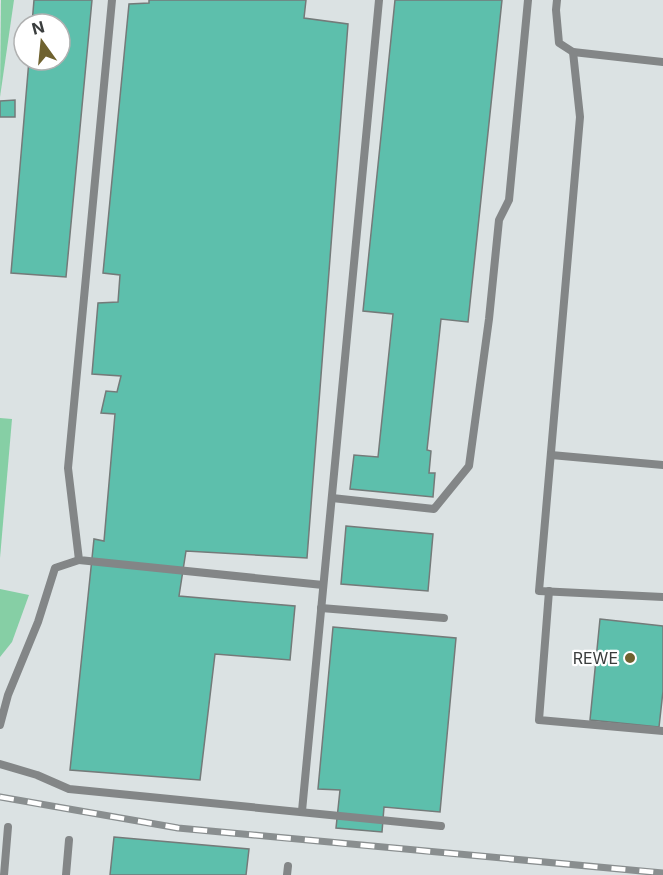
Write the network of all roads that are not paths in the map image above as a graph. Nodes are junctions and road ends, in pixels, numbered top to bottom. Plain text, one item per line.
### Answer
1 (112, 0) edge
2 (379, 0) edge
3 (528, 0) edge
4 (556, 0) edge
5 (573, 52) junction
6 (663, 62) edge
7 (551, 455) junction
8 (663, 465) edge
9 (332, 498) junction
10 (79, 560) junction
11 (323, 585) junction
12 (549, 591) junction
13 (663, 597) edge
14 (321, 608) junction
15 (444, 618) dead end
16 (0, 725) edge
17 (663, 731) edge
18 (0, 765) edge
19 (302, 811) junction
20 (441, 826) dead end
21 (8, 827) dead end
22 (69, 840) dead end
23 (4, 875) edge
24 (66, 875) edge

1 - 10 lane
2 - 9 lane
3 - 9 lane
4 - 5 lane
5 - 6 lane
5 - 7 lane
7 - 8 lane
7 - 12 lane
9 - 11 lane
10 - 11 lane
10 - 16 lane
11 - 14 lane
12 - 13 lane
12 - 17 lane
14 - 15 lane
14 - 19 lane
18 - 19 lane
19 - 20 lane
21 - 23 lane
22 - 24 lane

